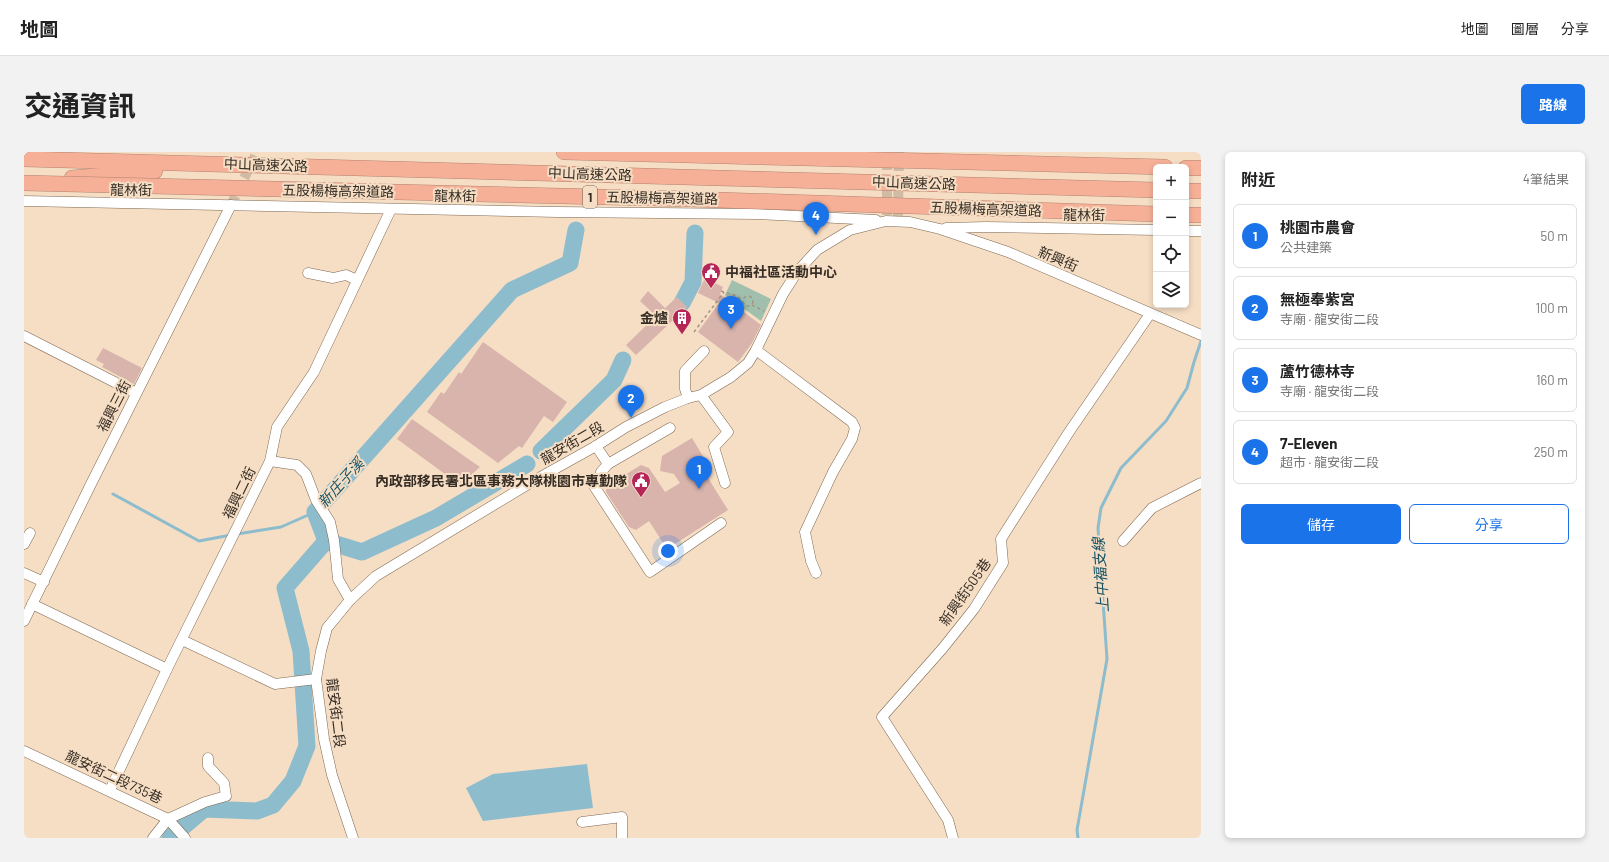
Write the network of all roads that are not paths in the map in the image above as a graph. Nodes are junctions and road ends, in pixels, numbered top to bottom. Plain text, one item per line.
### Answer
1 (564, 152) edge
2 (24, 159) edge
3 (220, 164) junction
4 (1153, 167) edge
5 (1189, 168) edge
6 (1201, 168) edge
7 (24, 179) edge
8 (24, 183) edge
9 (1153, 190) edge
10 (1189, 191) edge
11 (1201, 191) edge
12 (24, 201) edge
13 (231, 205) junction
14 (391, 209) junction
15 (1153, 214) edge
16 (1189, 215) edge
17 (1201, 215) edge
18 (886, 218) junction
19 (899, 218) joint
20 (940, 228) junction
21 (1153, 230) edge
22 (1189, 231) edge
23 (1201, 231) edge
24 (308, 273) dead end
25 (357, 280) junction
26 (1150, 314) junction
27 (1201, 335) edge
28 (24, 336) edge
29 (756, 350) junction
30 (704, 351) dead end
31 (136, 393) junction
32 (701, 395) junction
33 (688, 398) junction
34 (670, 428) dead end
35 (596, 446) junction
36 (270, 461) junction
37 (608, 464) junction
38 (725, 483) dead end
39 (1201, 483) edge
40 (721, 523) dead end
41 (30, 533) dead end
42 (1123, 541) dead end
43 (24, 544) edge
44 (24, 572) edge
45 (816, 573) dead end
46 (44, 582) junction
47 (350, 600) junction
48 (32, 604) junction
49 (24, 621) edge
50 (182, 640) junction
51 (167, 669) junction
52 (313, 680) junction
53 (24, 751) edge
54 (208, 758) dead end
55 (110, 790) junction
56 (169, 819) junction
57 (582, 822) dead end
58 (153, 838) edge
59 (184, 838) edge
60 (353, 838) edge
61 (622, 838) edge
62 (952, 838) edge

1 - 4 highway, 中山高速公路
2 - 3 highway, 中山高速公路 / 1
3 - 7 highway
3 - 9 highway, 中山高速公路 / 1
5 - 6 highway
8 - 15 highway, 五股楊梅高架道路 / 1, bridge
10 - 11 highway
12 - 13 street, 龍林街
13 - 14 street, 龍林街
13 - 31 street, 福興三街
14 - 18 street, 龍林街
14 - 25 street, 福興二街
16 - 17 highway
18 - 19 street, 龍安街二段
18 - 29 street, 龍安街二段
19 - 20 street, 新興街
20 - 21 street, 龍林街
20 - 26 street, 新興街
22 - 23 street
24 - 25 street
25 - 36 street, 福興二街
26 - 27 street, 新興街
26 - 62 street, 新興街505巷
28 - 31 street
29 - 32 street, 龍安街二段
29 - 45 street
30 - 33 street
31 - 46 street, 福興三街
32 - 33 street, 龍安街二段
32 - 38 street
33 - 35 street, 龍安街二段
34 - 37 street
35 - 37 street
35 - 47 street, 龍安街二段
36 - 47 street
36 - 50 street, 福興二街
37 - 40 street
39 - 42 street
41 - 43 street
44 - 46 street
46 - 48 street, 福興三街
47 - 52 street, 龍安街二段
48 - 49 street, 福興三街
48 - 51 street
50 - 51 street, 福興二街
50 - 52 street
51 - 55 street, 福興二街
52 - 60 street, 龍安街二段
53 - 55 street, 龍安街二段735巷
54 - 56 street
55 - 56 street, 龍安街二段735巷
56 - 58 street
56 - 59 street, 龍安街二段735巷
57 - 61 street

